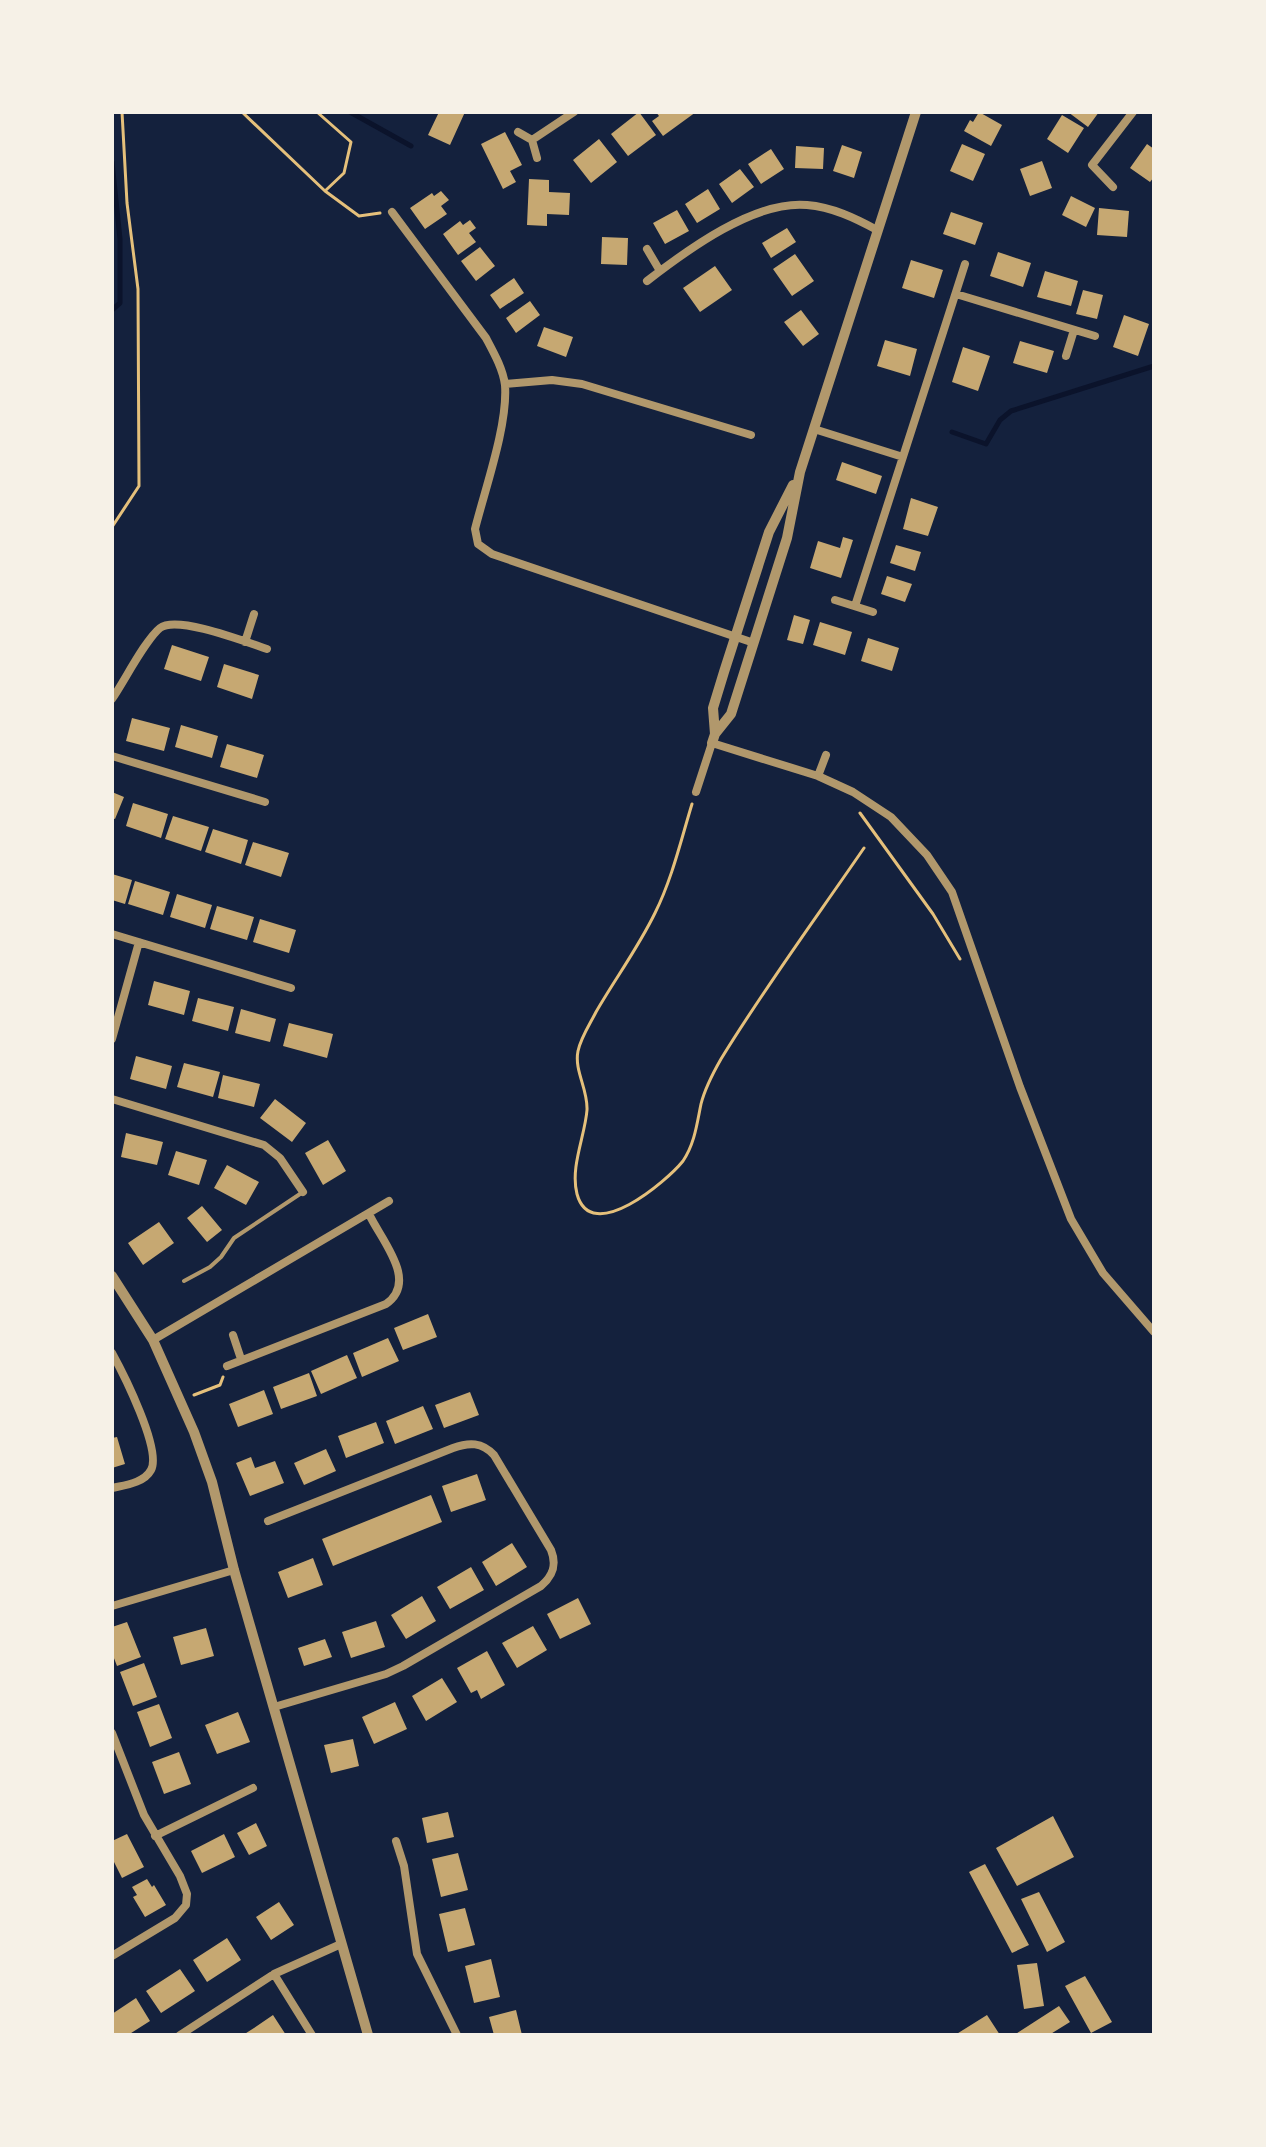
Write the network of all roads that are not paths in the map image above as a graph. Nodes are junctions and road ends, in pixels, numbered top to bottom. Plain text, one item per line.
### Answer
1 (574, 112) edge
2 (916, 112) edge
3 (1133, 112) edge
4 (518, 132) dead end
5 (532, 140) junction
6 (537, 158) dead end
7 (1113, 187) dead end
8 (392, 212) road end
9 (877, 230) junction
10 (647, 249) dead end
11 (965, 264) dead end
12 (660, 271) junction
13 (647, 281) dead end
14 (956, 294) junction
15 (1074, 330) junction
16 (1095, 336) dead end
17 (1066, 356) dead end
18 (505, 384) junction
19 (814, 429) junction
20 (751, 435) dead end
21 (903, 457) junction
22 (800, 472) junction
23 (835, 600) dead end
24 (855, 606) junction
25 (873, 612) dead end
26 (254, 614) dead end
27 (735, 637) junction
28 (245, 642) junction
29 (754, 643) junction
30 (267, 649) dead end
31 (112, 699) edge
32 (713, 738) junction
33 (826, 755) dead end
34 (112, 756) edge
35 (818, 776) junction
36 (696, 792) road end
37 (265, 802) dead end
38 (112, 934) edge
39 (139, 942) junction
40 (291, 988) dead end
41 (116, 1008) edge
42 (112, 1039) edge
43 (112, 1099) edge
44 (303, 1192) joint
45 (389, 1201) dead end
46 (369, 1214) junction
47 (112, 1276) edge
48 (184, 1281) dead end
49 (1154, 1332) edge
50 (233, 1335) dead end
51 (153, 1340) junction
52 (112, 1353) edge
53 (241, 1359) junction
54 (227, 1366) road end
55 (112, 1488) edge
56 (268, 1521) dead end
57 (234, 1570) junction
58 (112, 1606) edge
59 (274, 1707) junction
60 (112, 1733) edge
61 (253, 1788) dead end
62 (155, 1836) junction
63 (396, 1841) dead end
64 (341, 1944) junction
65 (112, 1956) edge
66 (274, 1974) junction
67 (180, 2035) edge
68 (312, 2035) edge
69 (368, 2035) edge
70 (457, 2035) edge

1 - 5 street
2 - 9 street
3 - 7 street
4 - 5 street
5 - 6 street
8 - 18 street
9 - 12 street
9 - 19 street
10 - 12 street
11 - 14 street
12 - 13 street
14 - 15 street
14 - 21 street
15 - 16 street
15 - 17 street
18 - 20 street
18 - 27 street
19 - 21 street
19 - 22 street
21 - 24 street
22 - 27 street
22 - 29 street
23 - 24 street
24 - 25 street
26 - 28 street
27 - 29 street
27 - 32 street
28 - 30 street
28 - 31 street
29 - 32 street
32 - 35 street
32 - 36 street
33 - 35 street
34 - 37 street
35 - 49 street
38 - 39 street
39 - 40 street
39 - 41 street
41 - 42 street
43 - 44 street
44 - 48 lane
45 - 46 street
46 - 51 street
46 - 53 street
47 - 51 street
50 - 53 street
51 - 57 street
52 - 55 street
53 - 54 street
56 - 59 street
57 - 58 street
57 - 59 street
59 - 64 street
60 - 62 street
61 - 62 street
62 - 65 street
63 - 70 street
64 - 66 street
64 - 69 street
66 - 67 street
66 - 68 street

